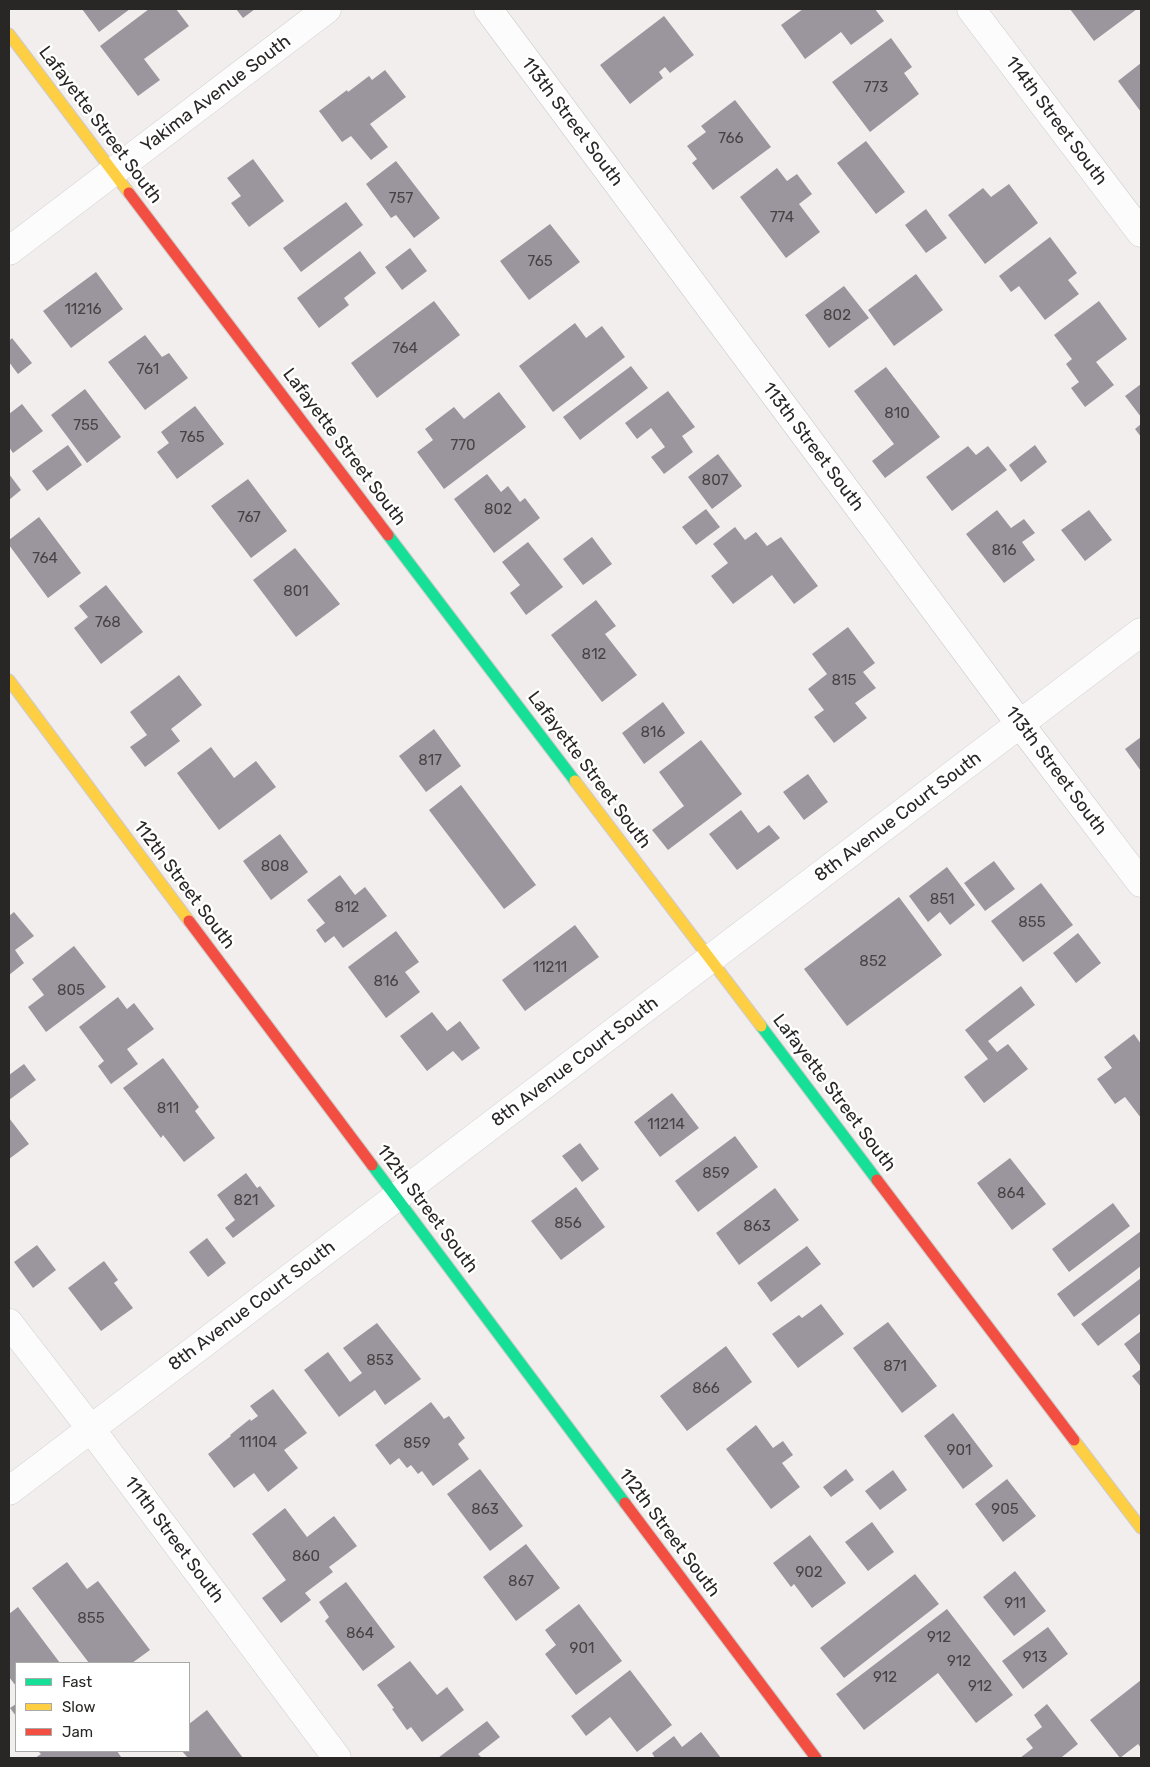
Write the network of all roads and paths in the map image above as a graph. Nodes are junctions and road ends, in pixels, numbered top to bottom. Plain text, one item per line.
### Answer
1 (327, 9) edge
2 (488, 9) edge
3 (970, 9) edge
4 (9, 34) edge
5 (113, 172) junction
6 (1141, 233) edge
7 (9, 251) edge
8 (1141, 632) edge
9 (9, 680) edge
10 (1020, 724) junction
11 (1141, 883) edge
12 (711, 959) junction
13 (396, 1197) junction
14 (9, 1322) edge
15 (91, 1429) junction
16 (9, 1491) edge
17 (1141, 1528) edge
18 (337, 1758) edge
19 (816, 1758) edge

1 - 5 street, Yakima Avenue South
2 - 10 street, 113th Street South
3 - 6 street, 114th Street South
4 - 5 street, Lafayette Street South
5 - 7 street, Yakima Avenue South
5 - 12 street, Lafayette Street South
8 - 10 street, 8th Avenue Court South
9 - 13 street, 112th Street South
10 - 11 street, 113th Street South
10 - 12 street, 8th Avenue Court South
12 - 13 street, 8th Avenue Court South
12 - 17 street, Lafayette Street South
13 - 15 street, 8th Avenue Court South
13 - 19 street, 112th Street South
14 - 15 street, 111th Street South
15 - 16 street, 8th Avenue Court South
15 - 18 street, 111th Street South

